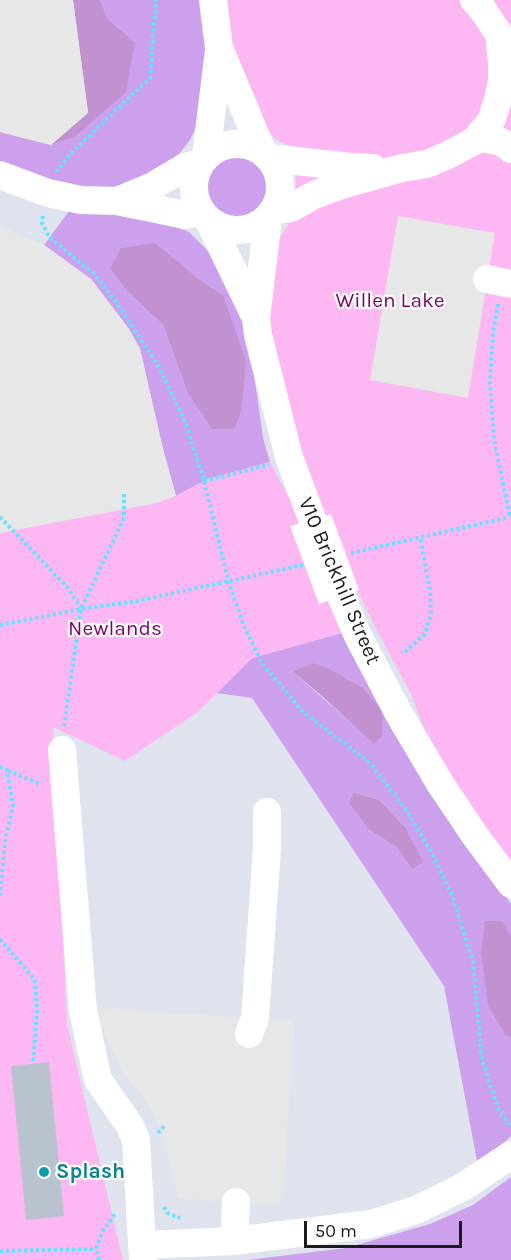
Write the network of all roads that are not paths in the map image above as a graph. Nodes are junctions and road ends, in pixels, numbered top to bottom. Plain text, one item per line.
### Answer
1 (213, 0) edge
2 (474, 0) edge
3 (219, 48) junction
4 (474, 141) junction
5 (511, 149) edge
6 (265, 155) junction
7 (203, 160) junction
8 (402, 168) junction
9 (0, 176) edge
10 (118, 201) junction
11 (271, 214) junction
12 (205, 217) junction
13 (256, 318) junction
14 (62, 750) road end
15 (267, 812) dead end
16 (511, 884) edge
17 (249, 1034) dead end
18 (511, 1155) edge
19 (236, 1202) dead end
20 (234, 1240) junction
21 (143, 1252) edge

1 - 3 street
2 - 4 street
3 - 6 street
3 - 7 street
4 - 5 street
4 - 8 street
6 - 7 street
6 - 8 street
6 - 11 street
7 - 10 street
7 - 12 street
8 - 11 street
9 - 10 street
10 - 12 street
11 - 12 street
11 - 13 street, V10 Brickhill Street
12 - 13 street, V10 Brickhill Street
13 - 16 street, V10 Brickhill Street
14 - 21 street
15 - 17 street
18 - 20 street
19 - 20 street
20 - 21 street

